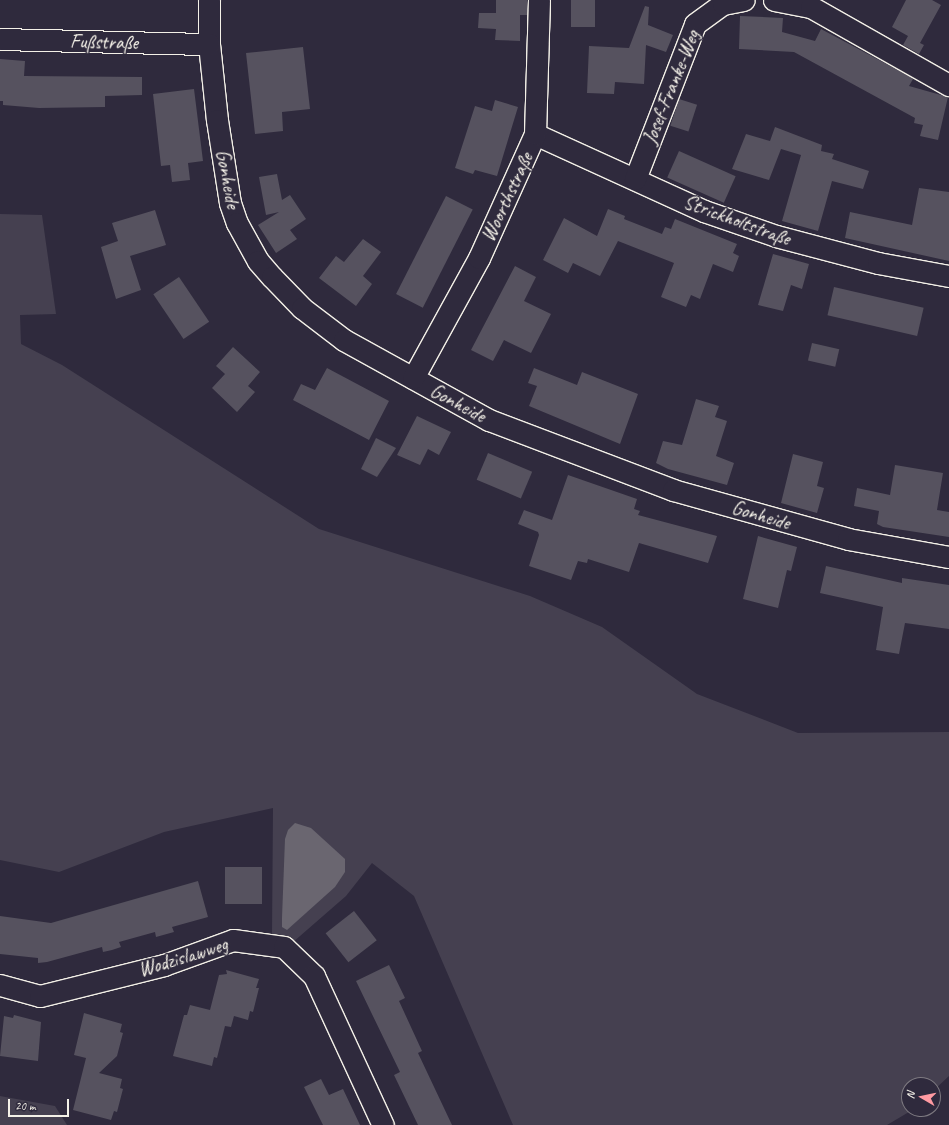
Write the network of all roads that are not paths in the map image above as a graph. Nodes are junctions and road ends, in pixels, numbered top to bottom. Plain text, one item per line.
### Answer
1 (208, 0) edge
2 (539, 0) edge
3 (744, 0) edge
4 (774, 0) edge
5 (0, 39) edge
6 (209, 44) junction
7 (949, 85) edge
8 (535, 134) junction
9 (635, 179) junction
10 (949, 276) edge
11 (405, 374) junction
12 (949, 557) edge
13 (0, 985) edge
14 (383, 1125) edge

1 - 6 street, Gonheide
2 - 8 street, Woorthstraße
3 - 9 street, Josef-Franke-Weg
4 - 7 street
5 - 6 street, Fußstraße
6 - 11 street, Gonheide
8 - 9 street, Strickholtstraße
8 - 11 street, Woorthstraße
9 - 10 street, Strickholtstraße
11 - 12 street, Gonheide
13 - 14 street, Wodzislawweg

